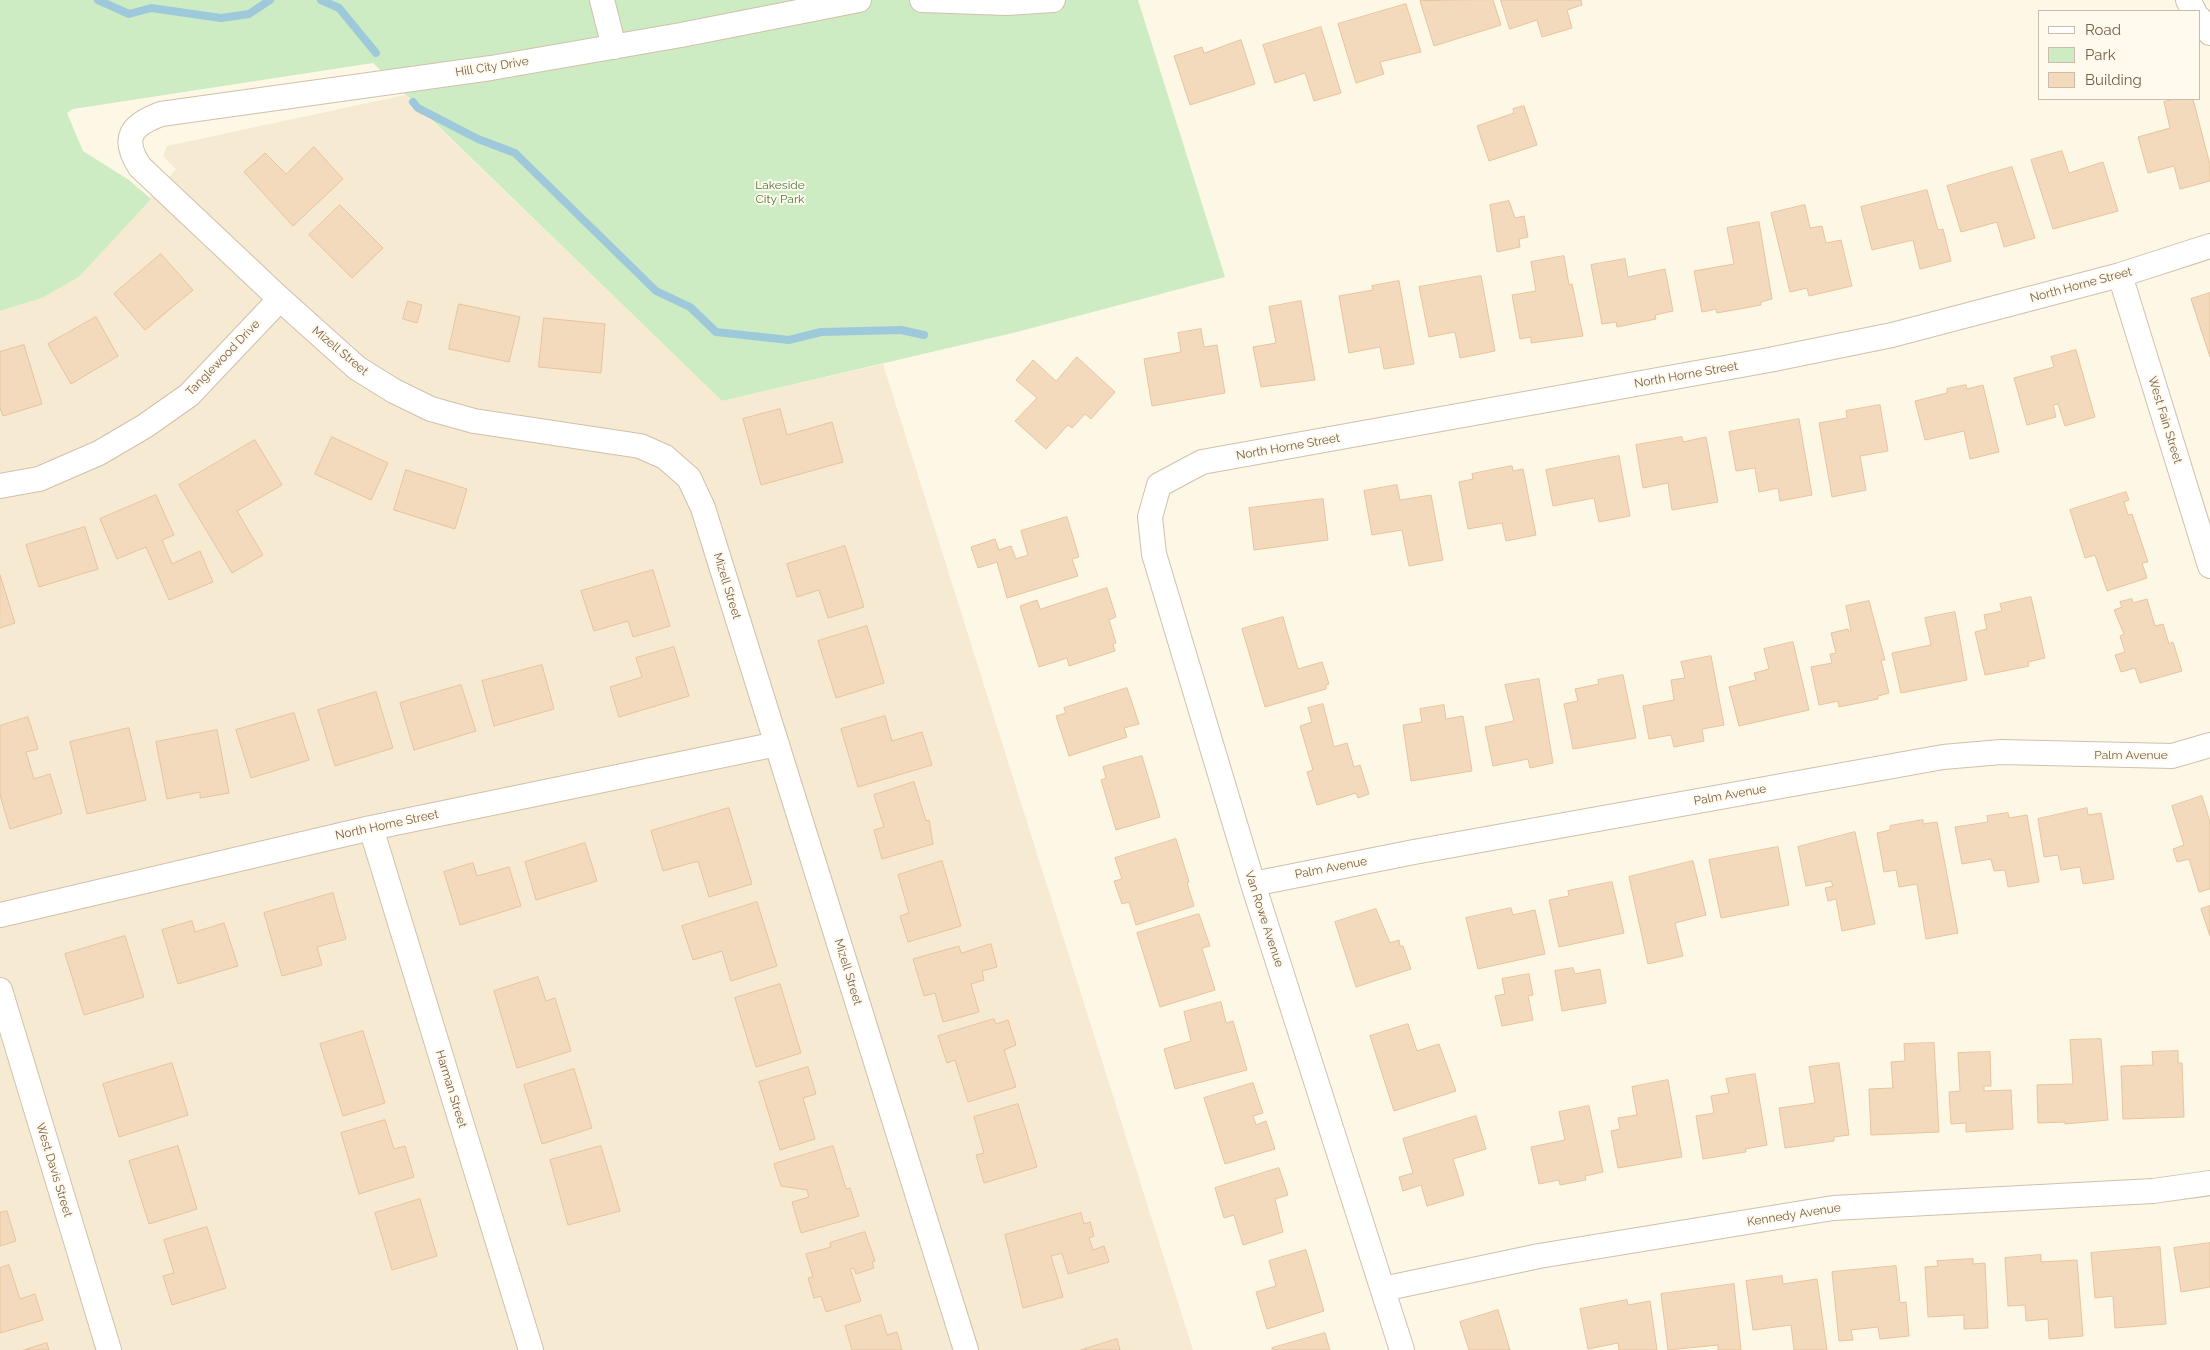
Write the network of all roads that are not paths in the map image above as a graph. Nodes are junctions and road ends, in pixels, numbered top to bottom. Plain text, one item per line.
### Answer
1 (602, 0) edge
2 (859, 0) edge
3 (922, 0) edge
4 (1053, 0) edge
5 (2200, 19) edge
6 (2210, 33) edge
7 (614, 47) junction
8 (130, 136) joint
9 (2210, 246) edge
10 (2120, 275) junction
11 (280, 299) junction
12 (1159, 485) joint
13 (0, 486) edge
14 (2210, 566) edge
15 (777, 744) junction
16 (2210, 745) edge
17 (371, 828) junction
18 (1253, 884) junction
19 (0, 915) edge
20 (0, 990) edge
21 (2210, 1183) edge
22 (1383, 1289) junction
23 (109, 1350) edge
24 (532, 1350) edge
25 (966, 1350) edge
26 (1402, 1350) edge

1 - 7 street
2 - 7 street, Hill City Drive
3 - 4 street
5 - 6 street
7 - 8 street, Hill City Drive
8 - 11 street, Mizell Street
9 - 10 street, North Horne Street
10 - 12 street, North Horne Street
10 - 14 street, West Fain Street
11 - 13 street, Tanglewood Drive
11 - 15 street, Mizell Street
12 - 18 street, Van Rowe Avenue
15 - 17 street, North Horne Street
15 - 25 street, Mizell Street
16 - 18 street, Palm Avenue
17 - 19 street, North Horne Street
17 - 24 street, Harman Street
18 - 22 street, Van Rowe Avenue
20 - 23 street, West Davis Street
21 - 22 street, Kennedy Avenue
22 - 26 street, Van Rowe Avenue

